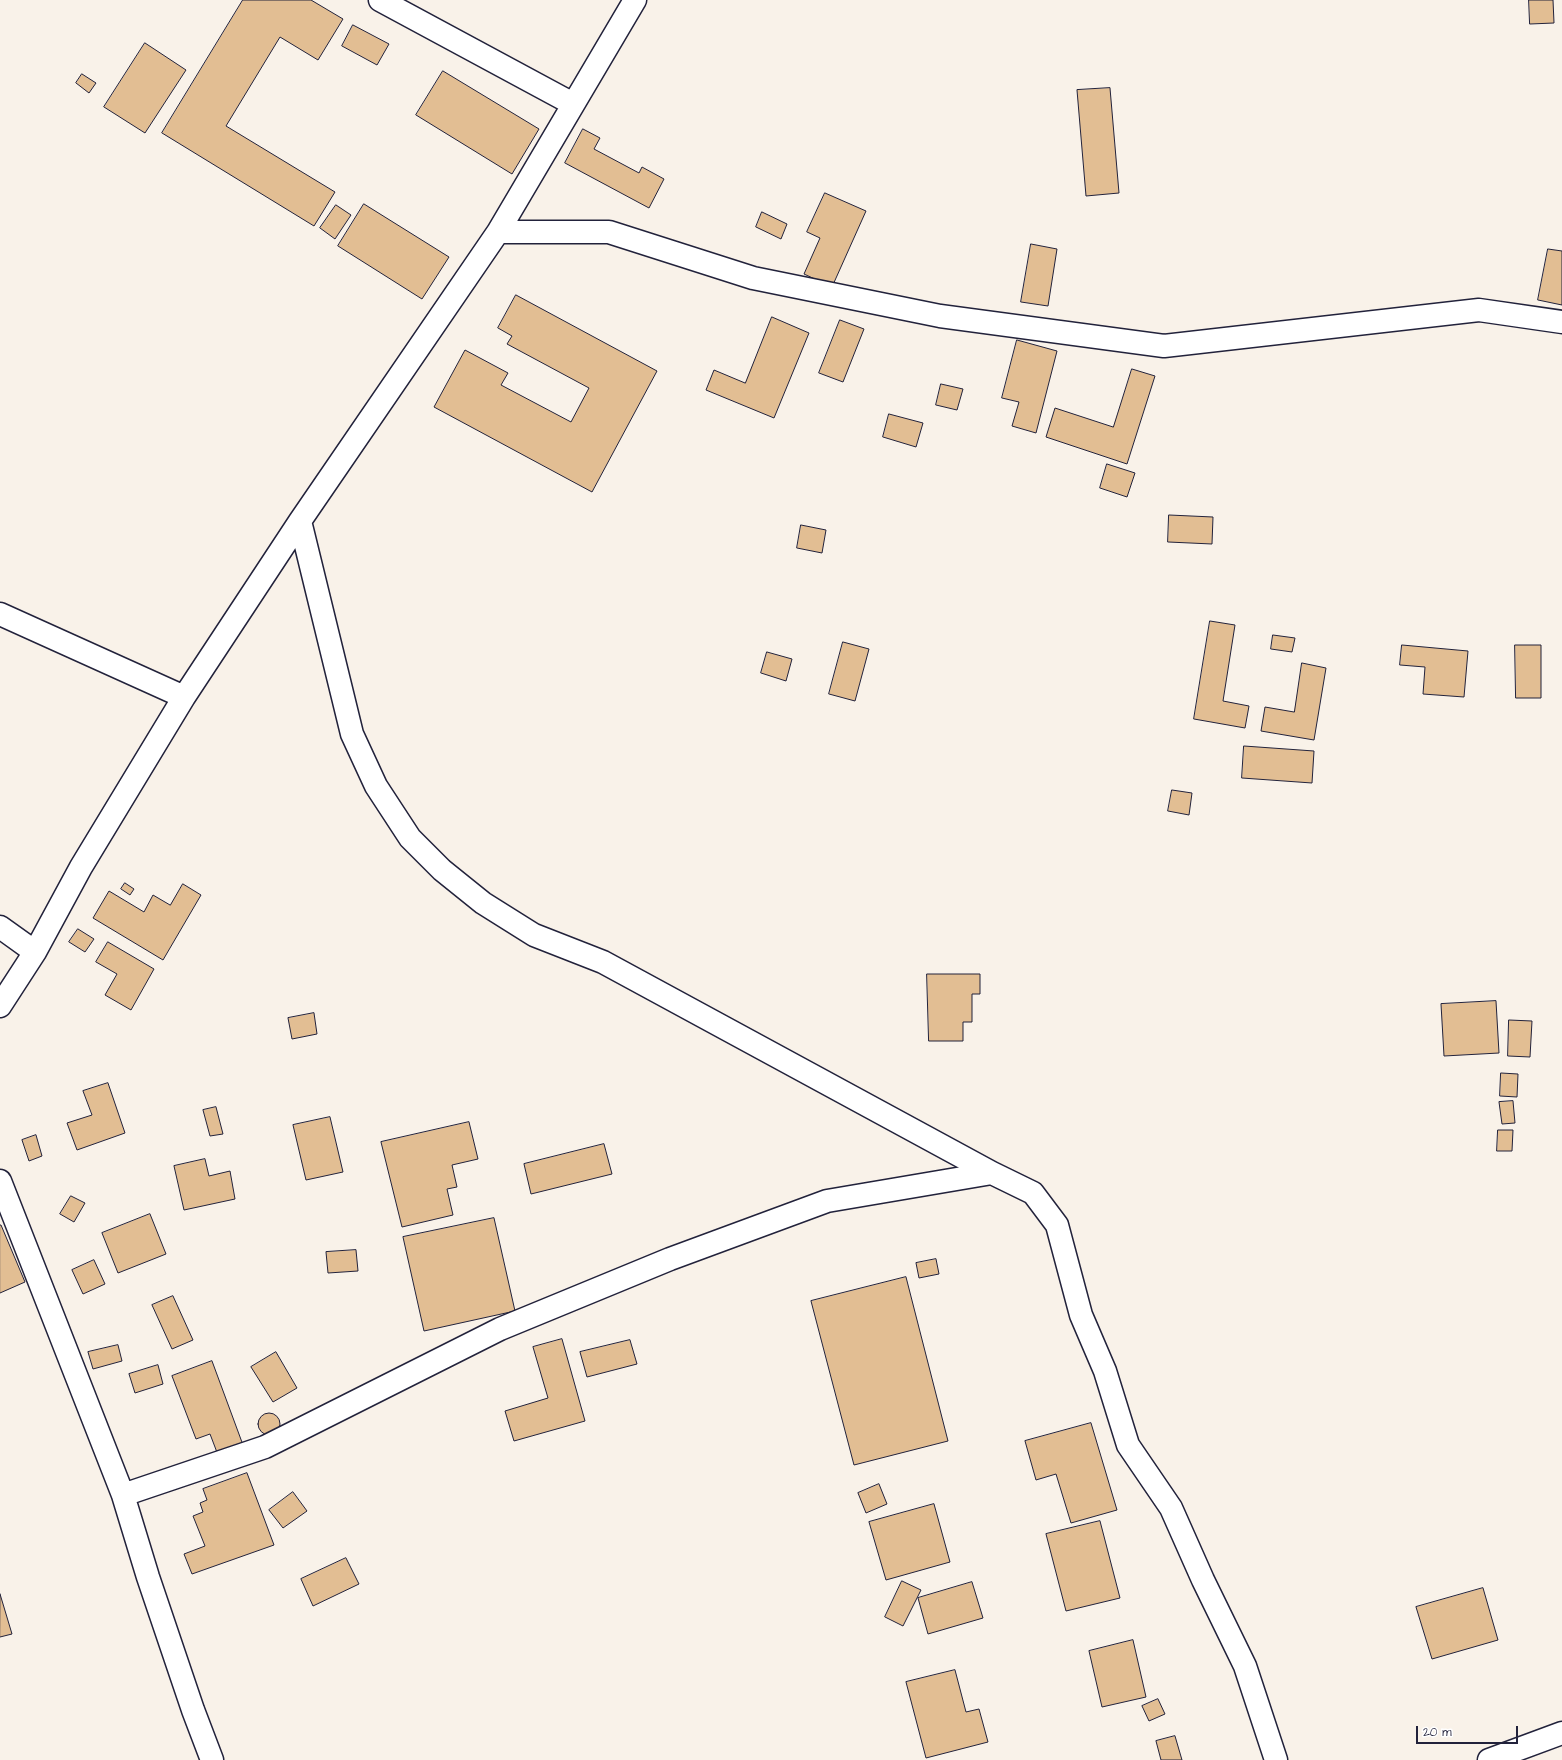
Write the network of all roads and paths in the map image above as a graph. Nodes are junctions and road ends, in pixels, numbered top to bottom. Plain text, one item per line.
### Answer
1 (380, 0) edge
2 (635, 0) edge
3 (573, 104) junction
4 (498, 232) junction
5 (1562, 322) edge
6 (300, 521) junction
7 (0, 614) edge
8 (184, 697) junction
9 (0, 927) edge
10 (35, 952) junction
11 (0, 1006) edge
12 (992, 1173) junction
13 (0, 1181) edge
14 (123, 1495) junction
15 (1562, 1733) edge
16 (212, 1760) edge
17 (1276, 1760) edge
18 (1489, 1760) edge

1 - 3 street
2 - 3 street
3 - 4 street
4 - 5 street
4 - 6 street
6 - 8 street
6 - 12 street
7 - 8 street
8 - 10 street
9 - 10 street
10 - 11 street
12 - 14 street
12 - 17 street
13 - 14 street
14 - 16 street
15 - 18 street

